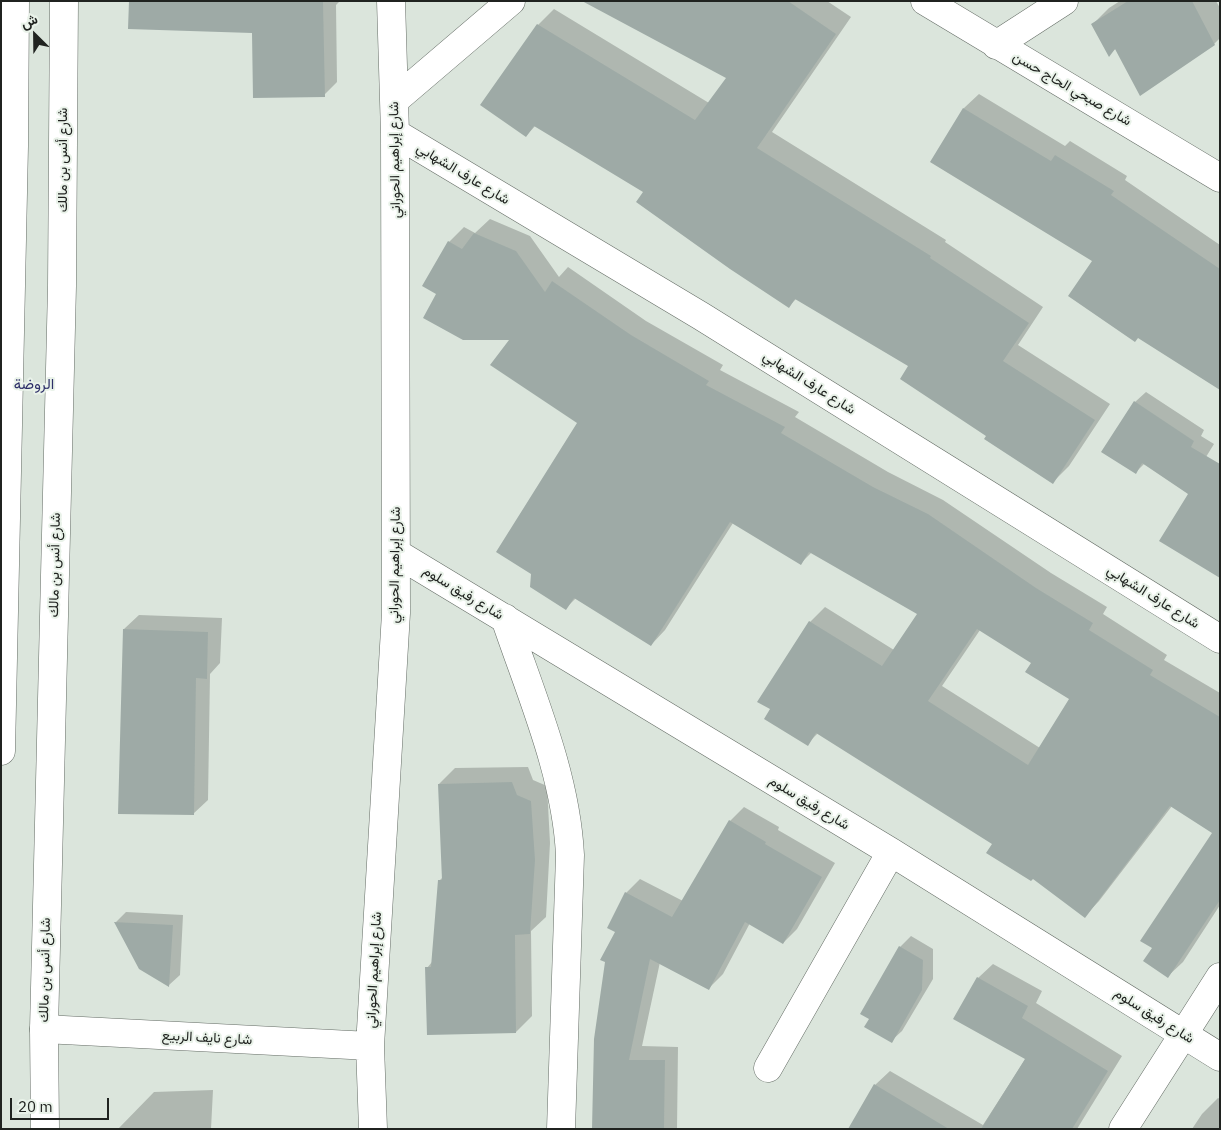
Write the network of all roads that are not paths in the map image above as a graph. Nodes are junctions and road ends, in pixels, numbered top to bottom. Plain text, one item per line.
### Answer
1 (15, 1) edge
2 (64, 1) edge
3 (391, 1) edge
4 (511, 1) edge
5 (924, 1) edge
6 (1064, 1) edge
7 (996, 45) junction
8 (395, 100) junction
9 (395, 134) junction
10 (8, 146) edge
11 (1220, 178) edge
12 (396, 553) junction
13 (505, 618) junction
14 (1220, 639) edge
15 (1, 751) edge
16 (891, 852) junction
17 (1220, 977) edge
18 (44, 1029) junction
19 (1182, 1034) junction
20 (370, 1046) junction
21 (1220, 1058) edge
22 (768, 1068) dead end
23 (45, 1129) edge
24 (373, 1129) edge
25 (561, 1129) edge
26 (1123, 1129) edge

1 - 10 street
2 - 18 street, شارع أنس بن مالك
3 - 8 street, شارع إبراهيم الحوراني
4 - 8 street
5 - 7 street, شارع صبحي الحاج حسن
6 - 7 street
7 - 11 street, شارع صبحي الحاج حسن
8 - 9 street, شارع إبراهيم الحوراني
9 - 12 street, شارع إبراهيم الحوراني
9 - 14 street, شارع عارف الشهابي
10 - 15 street
12 - 13 street, شارع رفيق سلوم
12 - 20 street, شارع إبراهيم الحوراني
13 - 16 street, شارع رفيق سلوم
13 - 25 street
16 - 19 street, شارع رفيق سلوم
16 - 22 street
17 - 19 street
18 - 20 street, شارع نايف الربيع
18 - 23 street, شارع أنس بن مالك
19 - 21 street, شارع رفيق سلوم
19 - 26 street
20 - 24 street, شارع إبراهيم الحوراني

